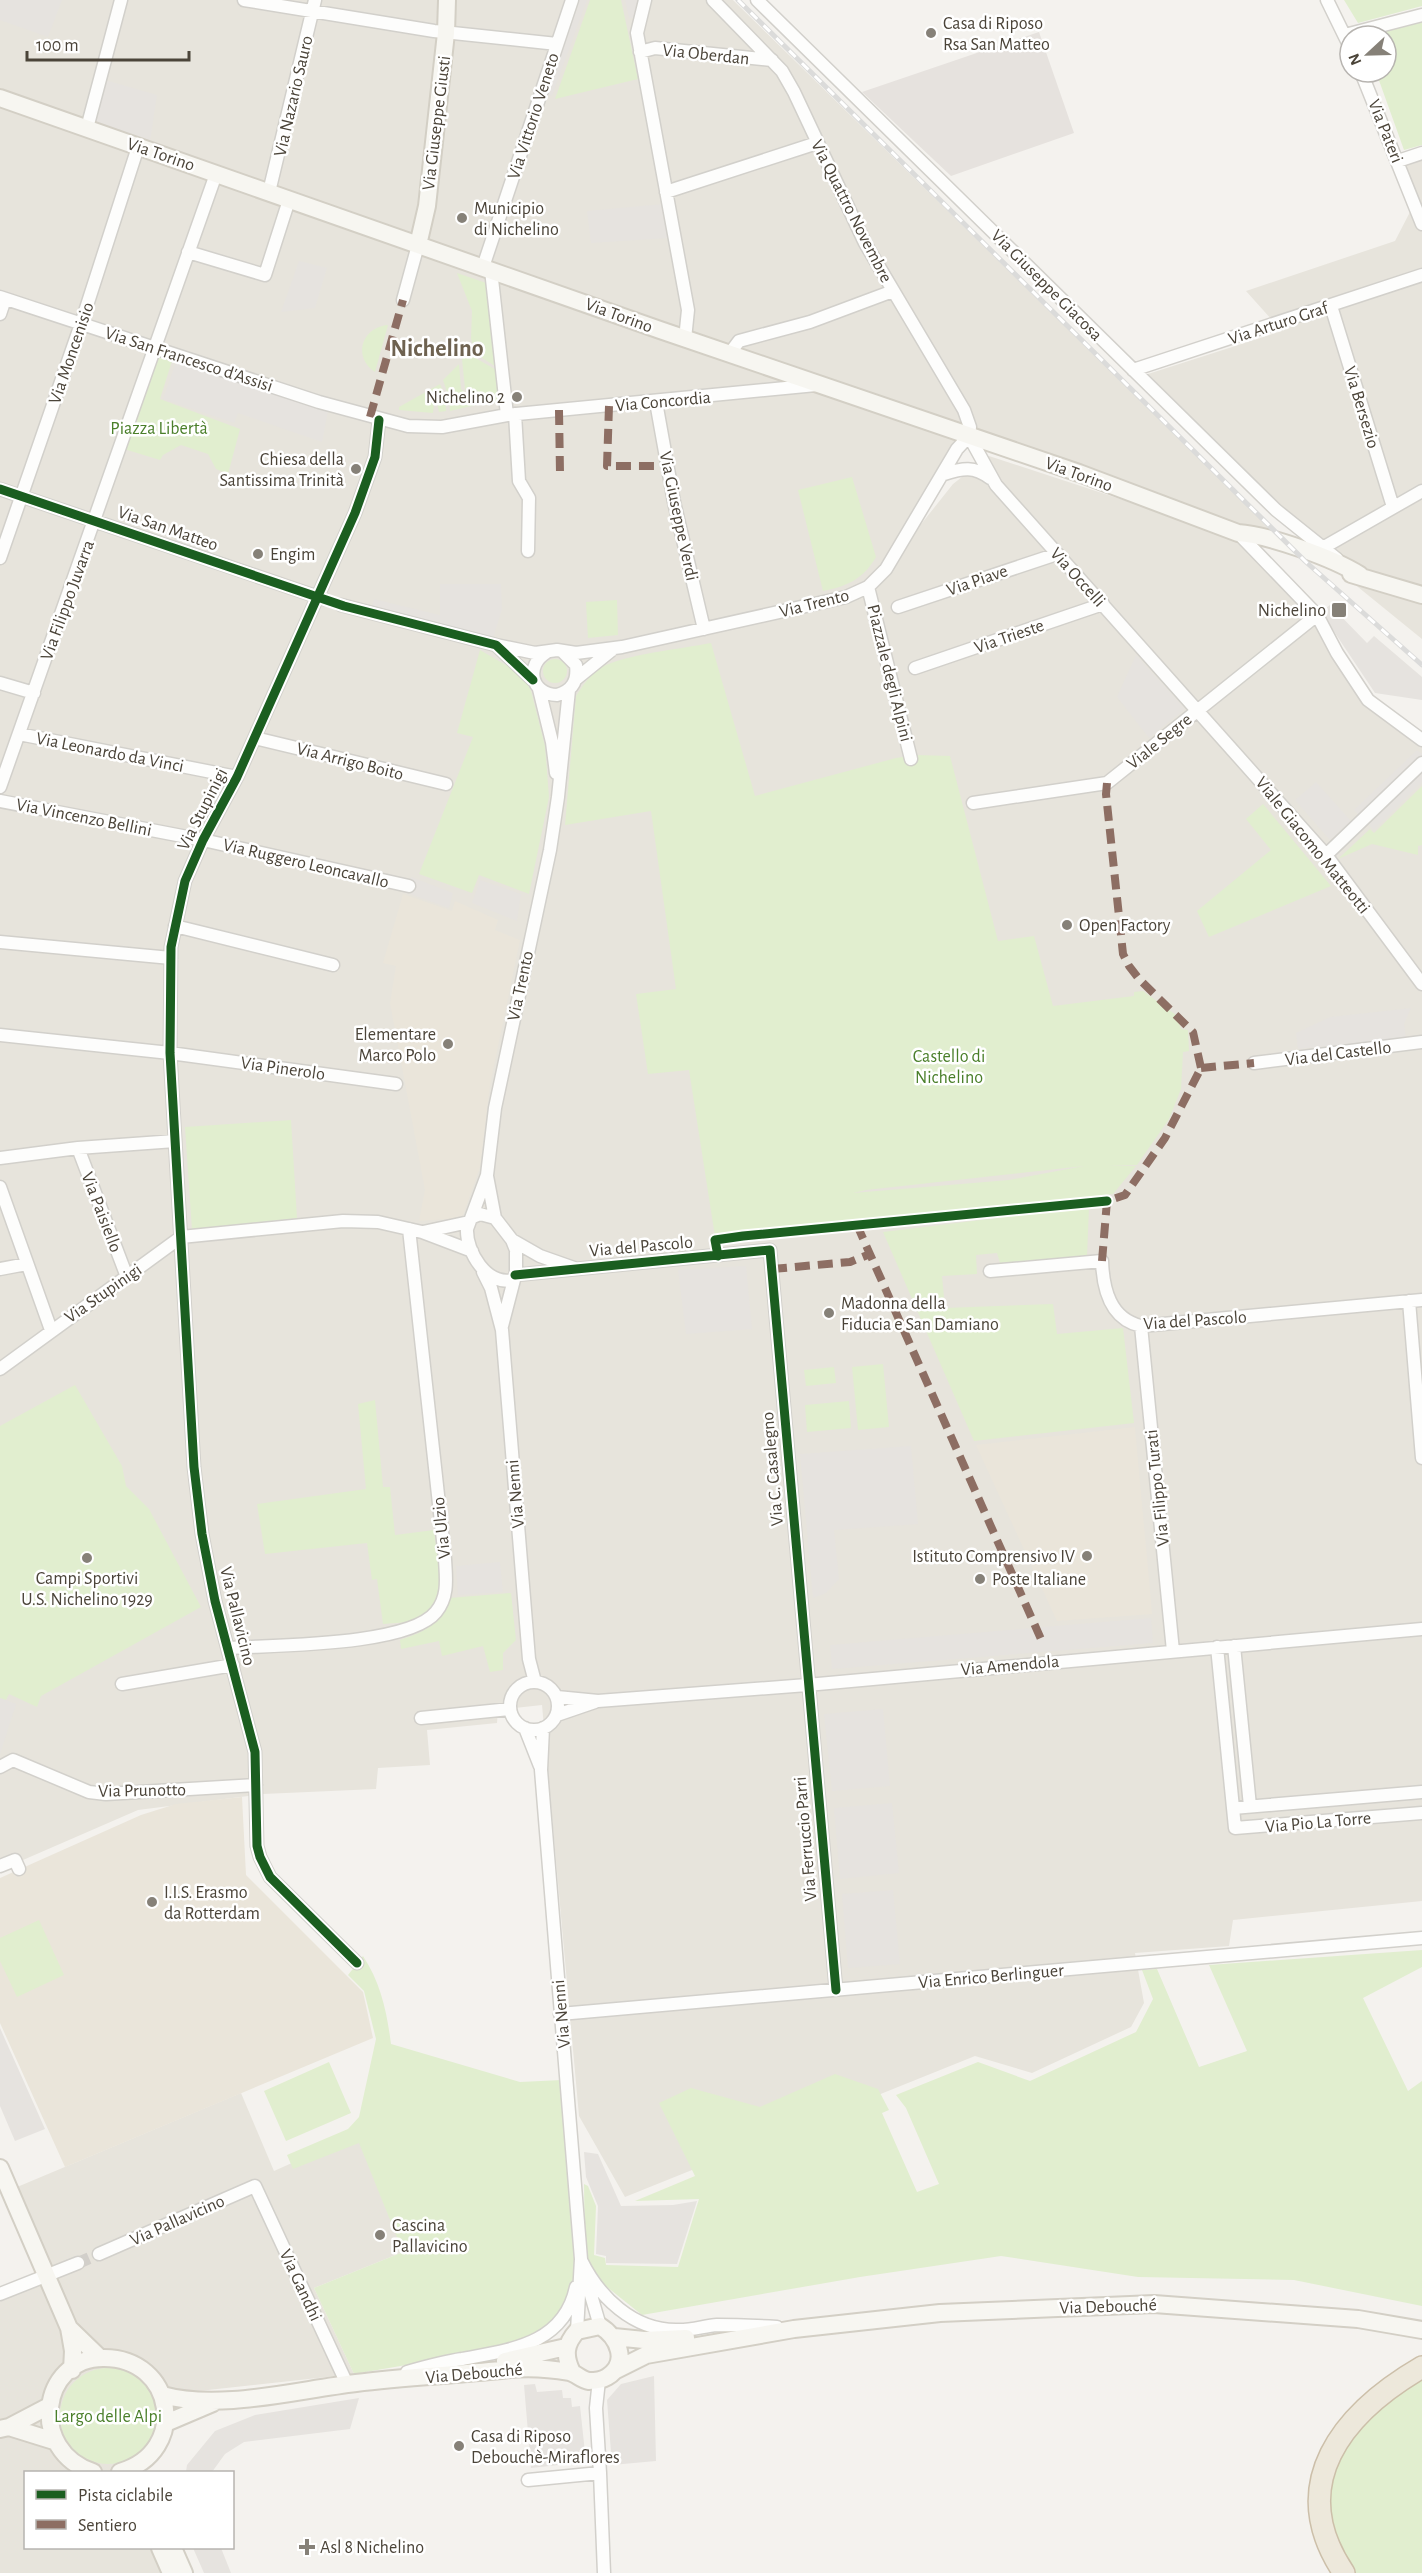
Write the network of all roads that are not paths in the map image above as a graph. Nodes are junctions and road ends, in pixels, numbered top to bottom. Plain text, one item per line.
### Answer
1 (121, 0) edge
2 (244, 0) edge
3 (447, 0) edge
4 (572, 0) edge
5 (645, 0) edge
6 (713, 0) edge
7 (757, 0) edge
8 (1327, 0) edge
9 (313, 6) edge
10 (1422, 15) edge
11 (1339, 24) edge
12 (1396, 24) edge
13 (446, 33) junction
14 (557, 44) junction
15 (640, 52) junction
16 (772, 60) junction
17 (1366, 84) edge
18 (0, 98) edge
19 (87, 128) junction
20 (817, 143) junction
21 (138, 147) junction
22 (1422, 153) edge
23 (1398, 161) junction
24 (216, 174) junction
25 (269, 192) junction
26 (666, 192) junction
27 (1418, 199) edge
28 (289, 200) junction
29 (1422, 224) edge
30 (418, 244) junction
31 (189, 252) junction
32 (487, 268) junction
33 (1422, 275) edge
34 (893, 291) junction
35 (3, 298) edge
36 (403, 300) dead end
37 (1331, 306) junction
38 (0, 314) edge
39 (81, 324) junction
40 (685, 339) junction
41 (155, 347) junction
42 (730, 352) junction
43 (772, 369) junction
44 (1133, 370) junction
45 (819, 385) junction
46 (771, 390) junction
47 (656, 402) junction
48 (511, 414) junction
49 (379, 420) junction
50 (969, 436) junction
51 (944, 474) junction
52 (992, 479) junction
53 (0, 489) edge
54 (1422, 491) edge
55 (21, 496) junction
56 (1394, 507) junction
57 (95, 520) junction
58 (1238, 533) junction
59 (1318, 550) junction
60 (528, 551) dead end
61 (1057, 554) junction
62 (0, 558) edge
63 (1360, 575) junction
64 (868, 587) junction
65 (1422, 595) edge
66 (322, 598) junction
67 (1103, 604) junction
68 (341, 605) dead end
69 (898, 607) dead end
70 (1317, 615) junction
71 (704, 629) junction
72 (496, 645) junction
73 (614, 648) junction
74 (547, 652) junction
75 (563, 652) junction
76 (915, 668) dead end
77 (576, 679) junction
78 (0, 683) edge
79 (536, 685) junction
80 (568, 690) junction
81 (34, 693) junction
82 (1198, 710) junction
83 (19, 734) junction
84 (255, 738) junction
85 (1422, 740) edge
86 (911, 759) dead end
87 (1422, 763) edge
88 (237, 777) junction
89 (446, 784) dead end
90 (0, 787) edge
91 (558, 797) junction
92 (0, 801) edge
93 (973, 803) dead end
94 (203, 840) junction
95 (1326, 855) junction
96 (409, 886) dead end
97 (176, 926) junction
98 (0, 942) edge
99 (171, 958) junction
100 (333, 965) dead end
101 (1422, 984) edge
102 (0, 1035) edge
103 (1422, 1042) edge
104 (170, 1053) junction
105 (1254, 1063) dead end
106 (396, 1084) dead end
107 (176, 1141) junction
108 (78, 1148) junction
109 (0, 1158) edge
110 (487, 1175) junction
111 (0, 1187) edge
112 (495, 1218) junction
113 (471, 1220) junction
114 (415, 1231) junction
115 (181, 1237) junction
116 (512, 1239) junction
117 (471, 1251) junction
118 (770, 1251) joint
119 (27, 1264) junction
120 (480, 1265) junction
121 (0, 1269) edge
122 (578, 1269) junction
123 (990, 1271) dead end
124 (127, 1277) junction
125 (514, 1278) junction
126 (1422, 1300) edge
127 (1408, 1301) junction
128 (1142, 1326) junction
129 (51, 1330) junction
130 (502, 1330) junction
131 (0, 1369) edge
132 (1420, 1422) edge
133 (1422, 1458) edge
134 (1422, 1629) edge
135 (1234, 1646) junction
136 (1217, 1647) junction
137 (229, 1648) junction
138 (1173, 1651) junction
139 (233, 1665) junction
140 (530, 1683) junction
141 (122, 1684) dead end
142 (807, 1685) junction
143 (556, 1697) junction
144 (598, 1701) junction
145 (510, 1709) junction
146 (557, 1715) junction
147 (421, 1718) dead end
148 (525, 1728) junction
149 (543, 1728) junction
150 (0, 1767) edge
151 (541, 1770) junction
152 (256, 1785) junction
153 (1422, 1791) edge
154 (1250, 1806) junction
155 (1233, 1808) junction
156 (1422, 1813) edge
157 (0, 1866) edge
158 (19, 1869) dead end
159 (1422, 1938) edge
160 (357, 1962) dead end
161 (836, 1990) junction
162 (560, 2014) junction
163 (0, 2168) edge
164 (255, 2186) joint
165 (99, 2254) tunnel mouth
166 (581, 2259) junction
167 (78, 2263) tunnel mouth
168 (47, 2276) junction
169 (0, 2294) edge
170 (600, 2326) junction
171 (69, 2328) junction
172 (790, 2328) junction
173 (1422, 2330) edge
174 (577, 2331) junction
175 (614, 2337) junction
176 (566, 2348) junction
177 (100, 2358) junction
178 (1422, 2367) edge
179 (72, 2370) junction
180 (614, 2371) junction
181 (406, 2373) junction
182 (585, 2377) junction
183 (376, 2380) junction
184 (347, 2384) junction
185 (162, 2395) junction
186 (219, 2401) junction
187 (49, 2406) junction
188 (166, 2423) junction
189 (5, 2428) edge
190 (54, 2441) junction
191 (150, 2465) edge
192 (90, 2471) edge
193 (124, 2471) edge
194 (600, 2473) junction
195 (528, 2480) dead end
196 (161, 2549) edge
197 (174, 2549) edge
198 (171, 2573) edge
199 (184, 2573) edge
200 (604, 2573) edge
201 (1344, 2573) edge

1 - 19 street
2 - 9 street
3 - 13 main road, Via Giuseppe Giusti
4 - 14 street, Via Vittorio Veneto
5 - 15 street
6 - 16 street, Via Quattro Novembre
7 - 44 street, Via Giuseppe Giacosa
8 - 11 street
9 - 13 street
9 - 25 street, Via Nazario Sauro
10 - 12 street
13 - 14 street
13 - 30 main road, Via Giuseppe Giusti
14 - 32 street, Via Vittorio Veneto
15 - 16 street, Via Oberdan
15 - 26 street
16 - 20 street, Via Quattro Novembre
17 - 23 street, Via Pateri
18 - 19 main road, Via Torino
19 - 21 main road, Via Torino
20 - 26 street
20 - 34 street, Via Quattro Novembre
21 - 24 main road, Via Torino
21 - 39 street, Via Moncenisio
22 - 23 street
23 - 27 street, Via Pateri
24 - 25 main road, Via Torino
24 - 31 street, Via Filippo Juvarra
25 - 28 main road, Via Torino
26 - 40 street
27 - 29 street, Via Pateri
28 - 30 main road, Via Torino
28 - 31 street
30 - 32 main road, Via Torino
30 - 36 street
31 - 41 street, Via Filippo Juvarra
32 - 40 main road, Via Torino
32 - 48 street
33 - 37 street, Via Arturo Graf
34 - 42 street
34 - 50 street, Via Quattro Novembre
35 - 38 street
35 - 39 street, Via San Francesco d'Assisi
37 - 44 street, Via Arturo Graf
37 - 56 street, Via Bersezio
39 - 41 street, Via San Francesco d'Assisi
39 - 55 street, Via Moncenisio
40 - 42 main road, Via Torino
41 - 49 street, Via San Francesco d'Assisi
41 - 57 street, Via Filippo Juvarra
42 - 43 main road, Via Torino
43 - 45 main road, Via Torino
43 - 46 street
44 - 59 street, Via Giuseppe Giacosa
45 - 46 street, Via Concordia
45 - 50 main road, Via Torino
46 - 47 street, Via Concordia
47 - 48 street, Via Concordia
47 - 71 street, Via Giuseppe Verdi
48 - 49 street, Via San Francesco d'Assisi
48 - 60 street
49 - 66 street, Via Stupinigi
50 - 51 street, Via Trento
50 - 52 street, Via Occelli
50 - 58 main road, Via Torino
51 - 52 street
51 - 64 street, Via Trento
52 - 61 street, Via Occelli
53 - 55 street, Via San Matteo
54 - 56 street
55 - 57 street, Via San Matteo
55 - 62 street, Via Moncenisio
56 - 59 street
57 - 66 street, Via San Matteo
57 - 81 street, Via Filippo Juvarra
58 - 59 main road, Via Torino
58 - 63 main road, Via Torino
58 - 70 street
59 - 63 main road, Via Torino
61 - 67 street, Via Occelli
61 - 69 street, Via Piave
63 - 65 main road, Via Torino
64 - 71 street, Via Trento
64 - 86 street, Piazzale degli Alpini
66 - 84 street, Via Stupinigi
67 - 76 street, Via Trieste
67 - 82 street, Via Occelli
68 - 72 street
70 - 82 street, Viale Segre
70 - 85 street
71 - 73 street, Via Trento
72 - 74 street
72 - 79 street
73 - 75 street, Via Trento
73 - 77 street, Via Trento
74 - 75 street
74 - 79 street
75 - 77 street
77 - 80 street
78 - 81 street
79 - 80 street
79 - 91 street, Via Trento
80 - 91 street, Via Trento
81 - 83 street, Via Filippo Juvarra
82 - 93 street, Viale Segre
82 - 95 street, Viale Giacomo Matteotti
83 - 88 street, Via Leonardo da Vinci
83 - 90 street, Via Filippo Juvarra
84 - 88 street, Via Stupinigi
84 - 89 street, Via Arrigo Boito
87 - 95 street
88 - 94 street, Via Stupinigi
91 - 110 street, Via Trento
92 - 94 street, Via Vincenzo Bellini
94 - 96 street, Via Ruggero Leoncavallo
94 - 97 street, Via Stupinigi
95 - 101 street, Viale Giacomo Matteotti
97 - 99 street, Via Stupinigi
97 - 100 street
98 - 99 street
99 - 104 street, Via Stupinigi
102 - 104 street, Via Pinerolo
103 - 105 street, Via del Castello
104 - 106 street, Via Pinerolo
104 - 107 street, Via Stupinigi
107 - 108 street
107 - 115 street, Via Stupinigi
108 - 109 street
108 - 124 street, Via Paisiello
110 - 112 street, Via Trento
110 - 113 street, Via Trento
111 - 119 street
112 - 113 street
112 - 116 street
113 - 114 street
113 - 117 street
114 - 115 street
114 - 117 street
114 - 137 street, Via Ulzio
115 - 124 street, Via Stupinigi
115 - 137 street, Via Pallavicino
116 - 122 street, Via del Pascolo
116 - 125 street, Via Nenni
117 - 120 street, Via Nenni
118 - 122 street, Via del Pascolo
118 - 142 street, Via C. Casalegno
119 - 121 street
119 - 129 street
120 - 125 street
120 - 130 street, Via Nenni
122 - 125 street, Via del Pascolo
123 - 128 street, Via del Pascolo
124 - 129 street, Via Stupinigi
125 - 130 street, Via Nenni
126 - 127 street, Via del Pascolo
127 - 128 street, Via del Pascolo
127 - 132 street
128 - 138 street, Via Filippo Turati
129 - 131 street, Via Stupinigi
130 - 140 street, Via Nenni
132 - 133 street
134 - 135 street, Via Amendola
135 - 136 street, Via Amendola
135 - 154 street, Via Pio La Torre
136 - 138 street, Via Amendola
136 - 155 street, Via Pio La Torre
137 - 139 street, Via Pallavicino
138 - 142 street, Via Amendola
139 - 141 street
139 - 152 street, Via Pallavicino
140 - 143 street
140 - 145 street
142 - 144 street, Via Amendola
142 - 161 street, Via Ferruccio Parri
143 - 144 street, Via Amendola
143 - 146 street
144 - 146 street, Via Amendola
145 - 147 street
145 - 148 street
146 - 149 street
148 - 149 street
148 - 151 street, Via Nenni
149 - 151 street, Via Nenni
150 - 152 street, Via Prunotto
151 - 162 street, Via Nenni
152 - 160 street, Via Pallavicino
153 - 154 street, Via Pio La Torre
154 - 155 street, Via Pio La Torre
155 - 156 street, Via Pio La Torre
157 - 158 street
159 - 161 street, Via Enrico Berlinguer
161 - 162 street, Via Enrico Berlinguer
162 - 166 street, Via Nenni
163 - 168 main road
164 - 165 street, Via Pallavicino
164 - 184 street, Via Gandhi
166 - 170 street, Via Nenni
166 - 172 street, Via Nenni
166 - 174 street, Via Nenni
166 - 181 street, Via Nenni
167 - 168 street
168 - 169 street
168 - 171 main road
170 - 174 main road
170 - 175 main road
171 - 177 main road
171 - 179 main road
172 - 173 main road, Via Debouché
172 - 175 main road, Via Debouché
172 - 180 main road, Via Debouché
174 - 176 main road
175 - 180 main road
176 - 181 main road, Via Debouché
176 - 182 main road
177 - 179 main road
177 - 185 main road
178 - 201 highway
179 - 187 main road
180 - 182 main road, Via Debouché
181 - 183 main road, Via Debouché
182 - 183 main road, Via Debouché
182 - 194 street
183 - 184 main road, Via Debouché
184 - 186 main road, Via Debouché
185 - 186 main road, Via Debouché
185 - 188 main road
186 - 188 main road, Via Debouché
187 - 189 main road
187 - 190 main road
188 - 191 main road
189 - 190 main road
190 - 192 main road
191 - 193 main road
194 - 195 street
194 - 200 street
196 - 198 main road
197 - 199 main road

